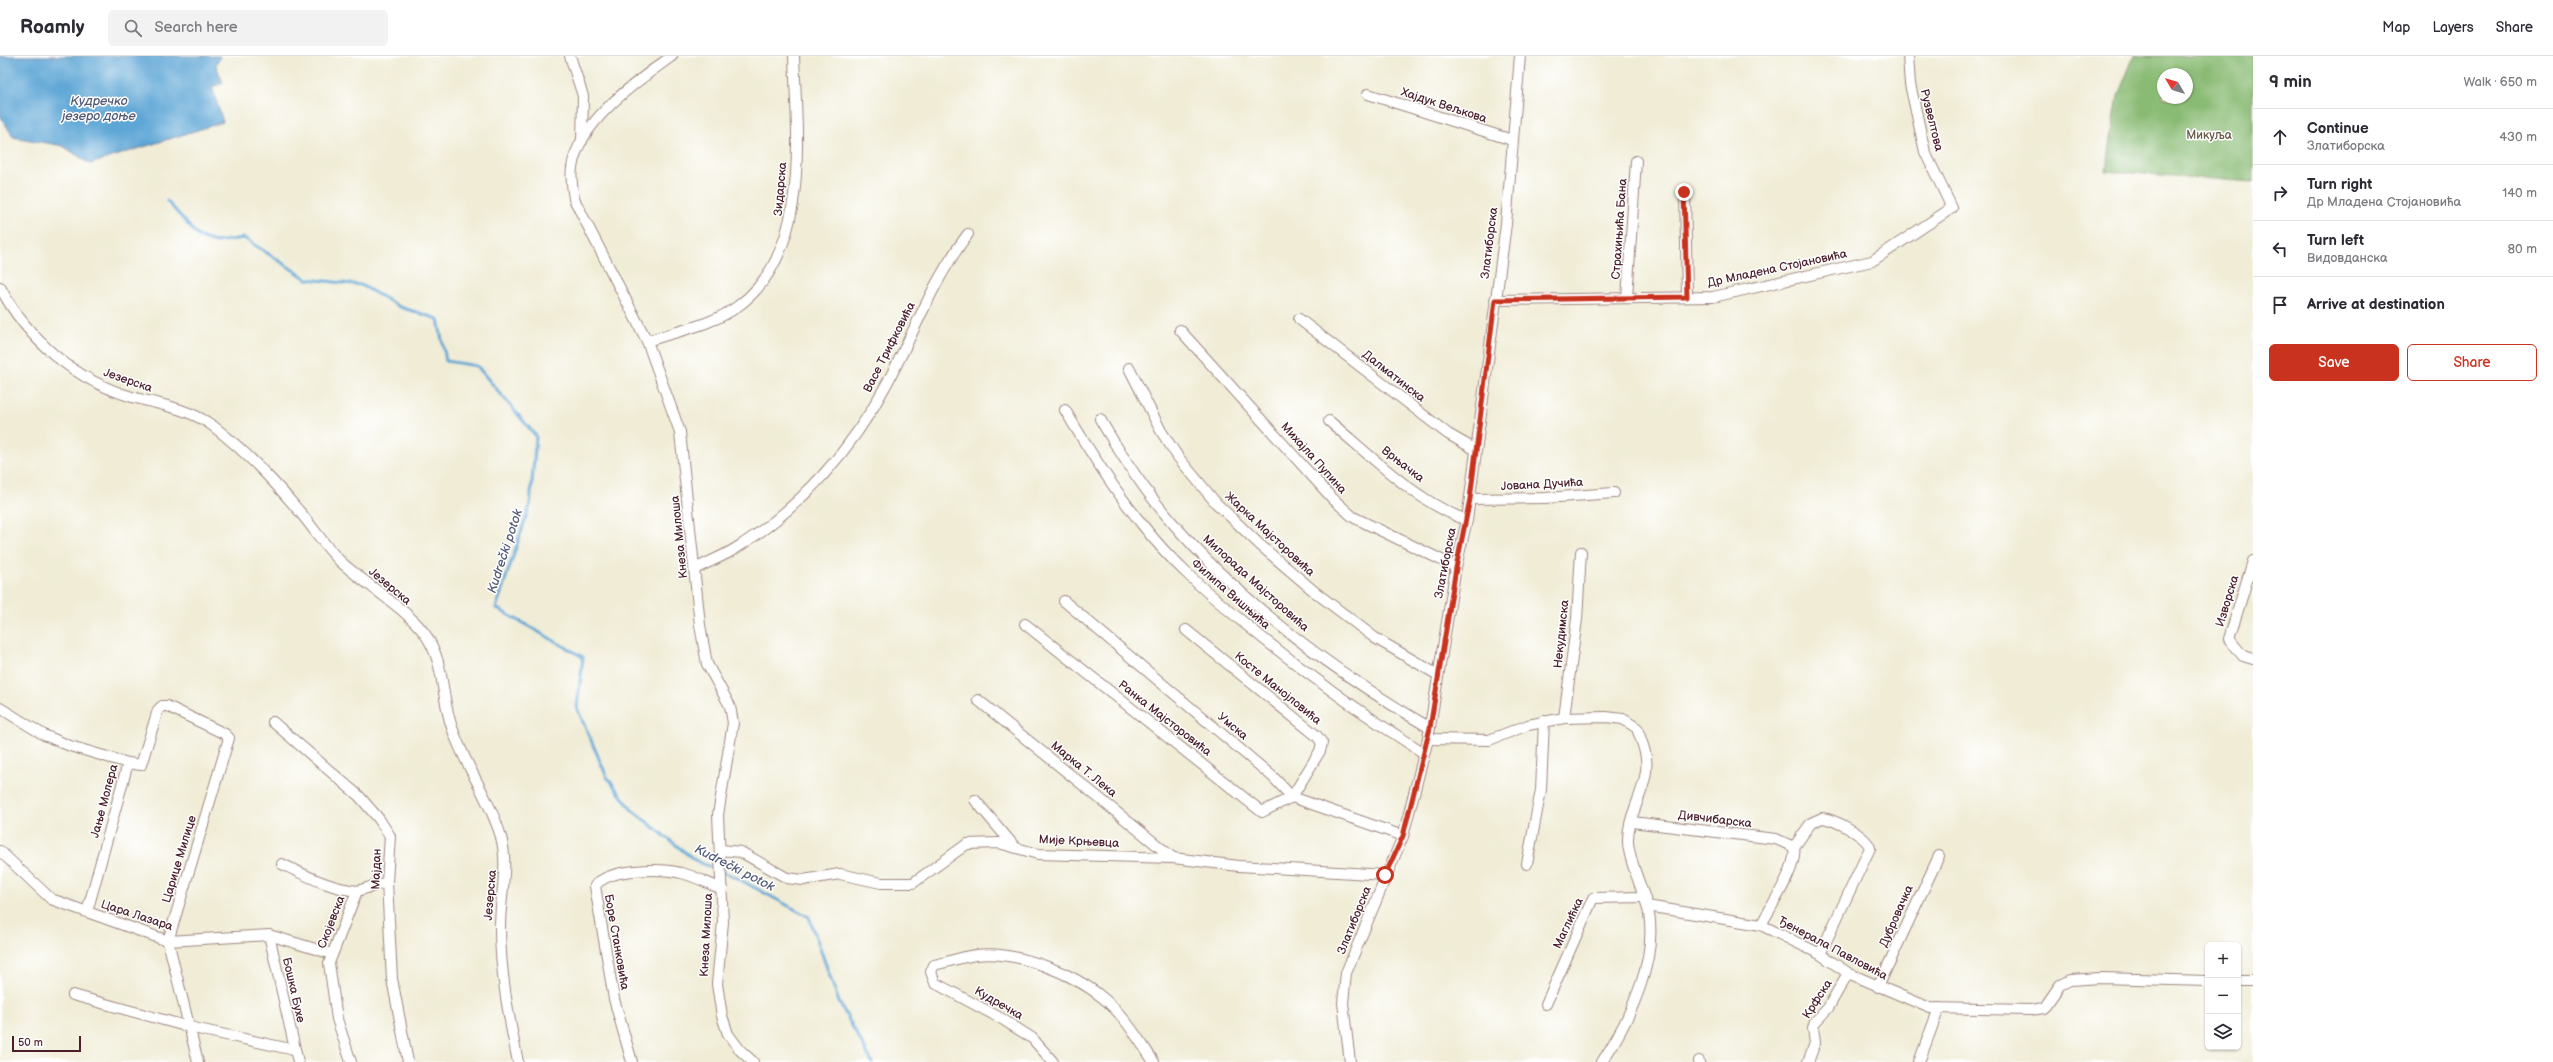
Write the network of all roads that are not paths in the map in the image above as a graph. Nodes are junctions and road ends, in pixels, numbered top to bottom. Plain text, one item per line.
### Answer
1 (570, 56) edge
2 (672, 56) edge
3 (794, 56) edge
4 (1520, 56) edge
5 (1908, 56) edge
6 (1368, 94) dead end
7 (1512, 140) junction
8 (582, 141) junction
9 (1636, 161) dead end
10 (1684, 192) dead end
11 (1952, 208) joint
12 (968, 234) dead end
13 (0, 287) edge
14 (1687, 297) junction
15 (1627, 298) junction
16 (1495, 300) junction
17 (1300, 319) dead end
18 (1180, 330) dead end
19 (647, 341) junction
20 (1129, 368) dead end
21 (1065, 410) dead end
22 (1100, 419) dead end
23 (1328, 421) dead end
24 (1476, 450) junction
25 (1614, 492) dead end
26 (1470, 499) junction
27 (1467, 520) junction
28 (1581, 552) dead end
29 (2253, 561) edge
30 (1456, 568) junction
31 (696, 569) junction
32 (1064, 601) dead end
33 (1025, 624) dead end
34 (1186, 630) dead end
35 (2253, 659) edge
36 (1438, 675) junction
37 (978, 700) dead end
38 (0, 708) edge
39 (1564, 718) junction
40 (1544, 721) junction
41 (274, 724) dead end
42 (1430, 728) junction
43 (1428, 739) junction
44 (1424, 753) junction
45 (128, 763) junction
46 (1292, 797) junction
47 (975, 800) dead end
48 (1632, 822) junction
49 (1403, 836) junction
50 (1014, 846) junction
51 (1794, 846) junction
52 (721, 850) junction
53 (0, 851) edge
54 (1939, 856) dead end
55 (1173, 858) junction
56 (282, 864) dead end
57 (1527, 864) dead end
58 (1385, 875) junction
59 (387, 882) junction
60 (722, 889) junction
61 (357, 891) junction
62 (1645, 901) junction
63 (87, 912) junction
64 (1761, 925) junction
65 (269, 935) junction
66 (168, 941) junction
67 (332, 954) junction
68 (1820, 954) junction
69 (1848, 973) junction
70 (2205, 981) edge
71 (2241, 981) edge
72 (2253, 981) edge
73 (1878, 987) junction
74 (73, 995) dead end
75 (1546, 1004) dead end
76 (1939, 1008) junction
77 (189, 1027) junction
78 (295, 1050) junction
79 (198, 1062) edge
80 (298, 1062) edge
81 (351, 1062) edge
82 (408, 1062) edge
83 (518, 1062) edge
84 (632, 1062) edge
85 (753, 1062) edge
86 (1053, 1062) edge
87 (1154, 1062) edge
88 (1350, 1062) edge
89 (1602, 1062) edge
90 (1808, 1062) edge
91 (1919, 1062) edge

1 - 8 street
2 - 8 street, Кнеза Милоша
3 - 19 street, Зидарска
4 - 7 street, Златиборска
5 - 11 street, Рузвелтова
6 - 7 street, Хајдук Вељкова
7 - 16 street, Златиборска
8 - 19 street, Кнеза Милоша
9 - 15 street, Страхињића Бана
10 - 14 street
11 - 14 street, Др Младена Стојановића
12 - 31 street, Васе Трифковића
13 - 83 street, Језерска
14 - 15 street, Др Младена Стојановића
15 - 16 street, Др Младена Стојановића
16 - 24 street, Златиборска
17 - 24 street, Далматинска
18 - 30 street, Михајла Пупина
19 - 31 street, Кнеза Милоша
20 - 36 street, Жарка Мајсторовића
21 - 44 street, Филипа Вишњића
22 - 42 street, Милорада Мајсторовића
23 - 27 street, Врњачка
24 - 26 street, Златиборска
25 - 26 street, Јована Дучића
26 - 27 street, Златиборска
27 - 30 street, Златиборска
28 - 39 street, Некудимска
29 - 35 street, Изворска
30 - 36 street, Златиборска
31 - 52 street, Кнеза Милоша
32 - 46 street, Умска
33 - 46 street, Ранка Мајсторовића
34 - 46 street, Косте Манојловића
36 - 42 street, Златиборска
37 - 55 street, Марка Т. Лека
38 - 45 street, Јање Молера
39 - 40 street
39 - 48 street
40 - 43 street
40 - 57 street
41 - 59 street, Мајдан
42 - 43 street, Златиборска
43 - 44 street, Златиборска
44 - 49 street, Златиборска
45 - 63 street, Јање Молера
45 - 66 street, Царице Милице
46 - 49 street, Умска
47 - 50 street
48 - 51 street, Дивчибарска
48 - 62 street
49 - 58 street, Златиборска
50 - 52 street, Мије Крњевца
50 - 55 street, Мије Крњевца
51 - 64 street
51 - 68 street
52 - 60 street, Кнеза Милоша
53 - 63 street, Цара Лазара
54 - 73 street, Дубровачка
55 - 58 street, Мије Крњевца
56 - 61 street
58 - 88 street, Златиборска
59 - 61 street, Скојевска
59 - 82 street, Мајдан
60 - 84 street, Боре Станковића
60 - 85 street, Кнеза Милоша
61 - 67 street, Скојевска
62 - 64 street, Ђенерала Павловића
62 - 75 street, Маглићка
62 - 89 street
63 - 66 street, Цара Лазара
64 - 68 street, Ђенерала Павловића
65 - 66 street, Цара Лазара
65 - 67 street, Цара Лазара
65 - 78 street, Бошка Бухе
66 - 77 street
67 - 81 street, Скојевска
68 - 69 street, Ђенерала Павловића
69 - 73 street, Ђенерала Павловића
69 - 90 street, Крфска
70 - 76 street, Ђенерала Павловића
71 - 72 street
73 - 76 street, Ђенерала Павловића
74 - 77 street
76 - 91 street
77 - 78 street
77 - 79 street
78 - 80 street, Бошка Бухе
86 - 87 street, Кудречка

